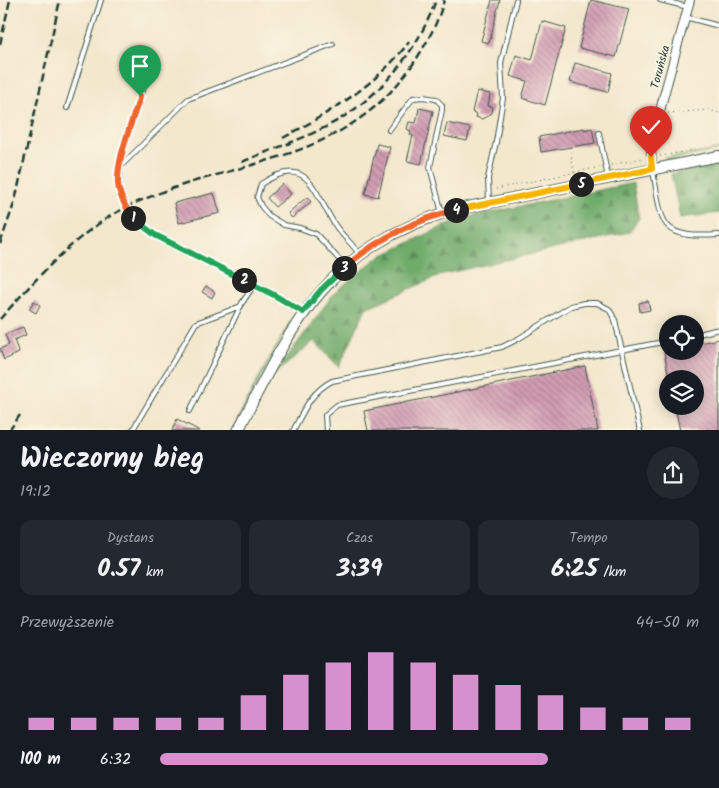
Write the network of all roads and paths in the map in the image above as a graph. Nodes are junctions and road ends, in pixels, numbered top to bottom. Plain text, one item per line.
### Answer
1 (101, 0) edge
2 (516, 0) edge
3 (660, 0) edge
4 (689, 4) edge
5 (685, 17) junction
6 (719, 26) edge
7 (333, 44) dead end
8 (153, 56) dead end
9 (67, 108) dead end
10 (660, 111) junction
11 (719, 113) edge
12 (389, 130) dead end
13 (599, 132) dead end
14 (570, 147) dead end
15 (719, 156) edge
16 (641, 159) dead end
17 (605, 166) junction
18 (120, 167) junction
19 (652, 169) junction
20 (574, 173) junction
21 (608, 178) junction
22 (489, 198) junction
23 (443, 214) junction
24 (719, 235) edge
25 (360, 255) junction
26 (345, 266) junction
27 (254, 285) junction
28 (241, 306) junction
29 (303, 312) junction
30 (719, 330) edge
31 (704, 333) edge
32 (659, 342) edge
33 (623, 350) junction
34 (190, 411) dead end
35 (132, 430) edge
36 (238, 430) edge
37 (293, 430) edge
38 (326, 430) edge
39 (640, 430) edge

1 - 9 lane
2 - 22 lane
3 - 4 lane
4 - 5 street, Toruńska
5 - 6 lane
5 - 10 street, Toruńska
7 - 18 lane
8 - 18 lane
10 - 11 path
10 - 19 street, Toruńska
12 - 23 lane
13 - 17 lane
14 - 20 path
15 - 19 street
16 - 17 path
17 - 20 path
17 - 21 lane
18 - 27 lane
19 - 21 street
19 - 24 lane
20 - 22 path
21 - 22 street
22 - 23 street
23 - 25 street
25 - 26 street
25 - 26 lane
26 - 29 street
27 - 28 lane
27 - 29 lane
28 - 34 lane
28 - 35 lane
29 - 36 street
30 - 31 lane
32 - 33 lane
33 - 37 lane
33 - 38 lane
33 - 39 lane

